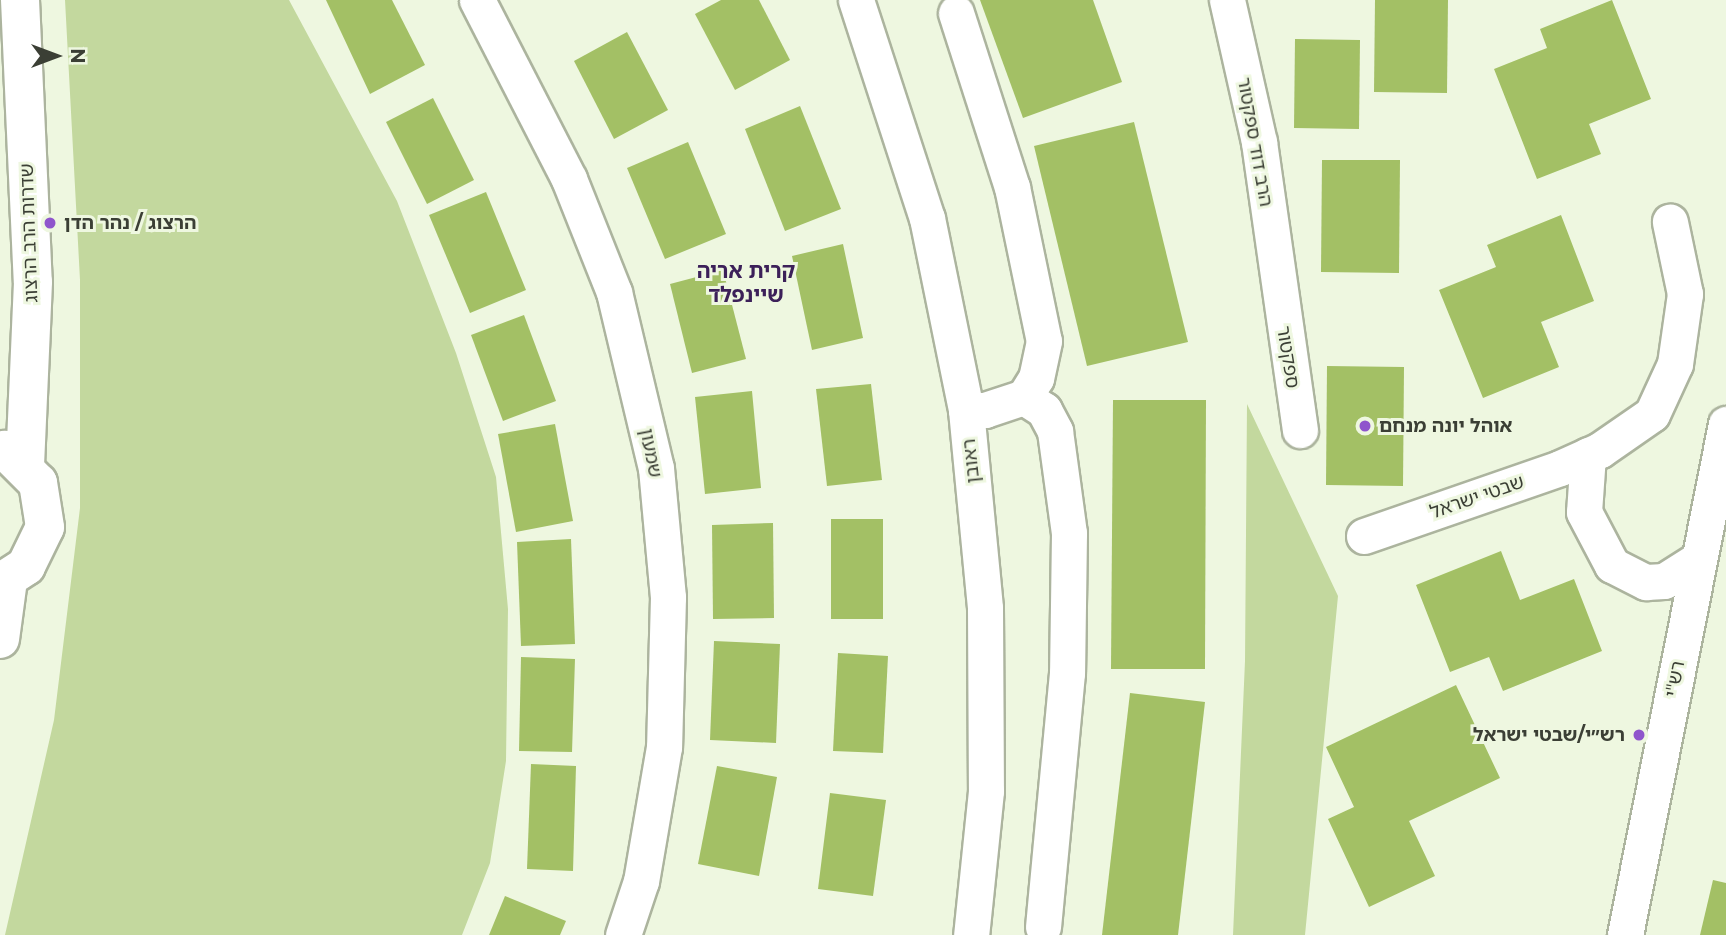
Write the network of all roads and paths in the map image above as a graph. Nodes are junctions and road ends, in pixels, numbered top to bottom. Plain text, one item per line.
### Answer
1 (20, 0) edge
2 (477, 0) edge
3 (856, 0) edge
4 (1227, 0) edge
5 (956, 13) dead end
6 (1670, 222) dead end
7 (1277, 284) joint
8 (1024, 397) junction
9 (965, 410) junction
10 (1726, 424) edge
11 (1300, 429) dead end
12 (1588, 455) junction
13 (13, 457) edge
14 (1364, 536) dead end
15 (1699, 559) junction
16 (4, 582) edge
17 (0, 639) edge
18 (1043, 927) dead end
19 (623, 935) edge
20 (971, 935) edge
21 (1625, 935) edge

1 - 13 main road, שדרות הרב הרצוג
2 - 19 street, שמעון
3 - 9 street, ראובן
4 - 7 street, הרב דוד ספקטור
5 - 8 street
6 - 12 street, שבטי ישראל
7 - 11 street, ספקטור
8 - 9 street
8 - 18 street
9 - 20 street, ראובן
10 - 15 street, רש"י
12 - 14 street, שבטי ישראל
12 - 15 street
13 - 16 main road
15 - 21 street, רש"י
16 - 17 main road

